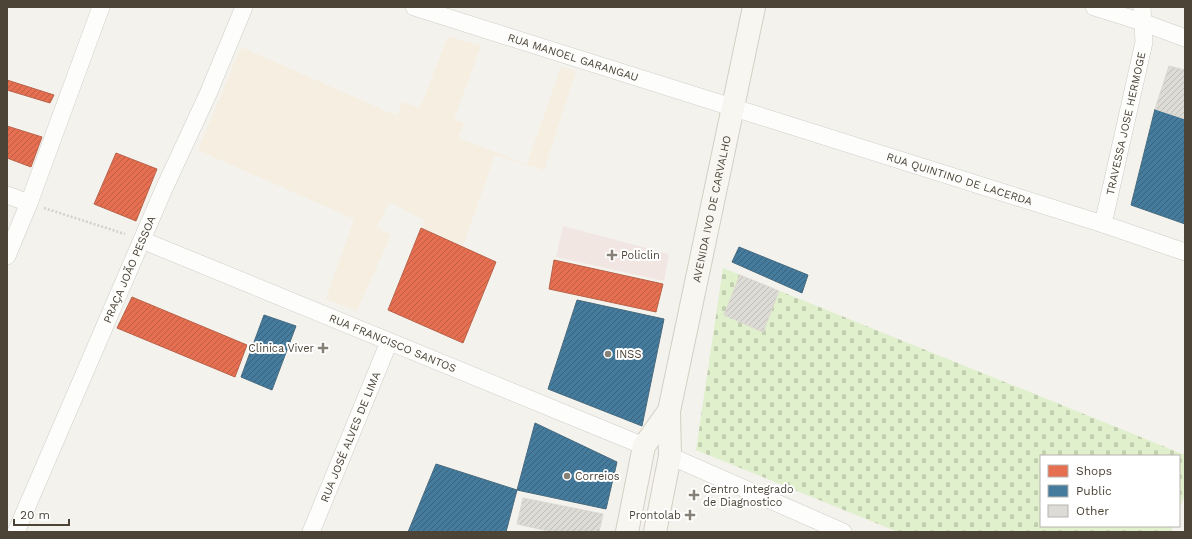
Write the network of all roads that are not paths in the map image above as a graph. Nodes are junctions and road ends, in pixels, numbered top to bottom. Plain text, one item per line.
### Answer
1 (100, 7) edge
2 (244, 7) edge
3 (414, 7) edge
4 (754, 7) edge
5 (1094, 7) edge
6 (1142, 14) edge
7 (1185, 38) edge
8 (733, 107) junction
9 (7, 195) edge
10 (29, 203) junction
11 (1103, 224) junction
12 (142, 240) junction
13 (1185, 252) edge
14 (7, 256) edge
15 (389, 342) junction
16 (669, 411) junction
17 (644, 446) junction
18 (670, 456) junction
19 (16, 532) edge
20 (311, 532) edge
21 (626, 532) edge
22 (655, 532) edge
23 (843, 532) edge

1 - 10 street
2 - 12 street, PRAÇA JOÃO PESSOA
3 - 8 street, RUA MANOEL GARANGAU
4 - 8 street, AVENIDA IVO DE CARVALHO
5 - 6 street
6 - 7 street
6 - 11 street, TRAVESSA JOSE HERMOGE
8 - 11 street, RUA QUINTINO DE LACERDA
8 - 16 street, AVENIDA IVO DE CARVALHO
9 - 10 street
10 - 14 street
11 - 13 street, RUA QUINTINO DE LACERDA
12 - 15 street, RUA FRANCISCO SANTOS
12 - 19 street, PRAÇA JOÃO PESSOA
15 - 17 street, RUA FRANCISCO SANTOS
15 - 20 street, RUA JOSÉ ALVES DE LIMA
16 - 17 street, AVENIDA IVO DE CARVALHO
16 - 18 street, AVENIDA IVO DE CARVALHO
17 - 18 street
17 - 21 street, AVENIDA IVO DE CARVALHO
18 - 22 street, AVENIDA IVO DE CARVALHO
18 - 23 street

